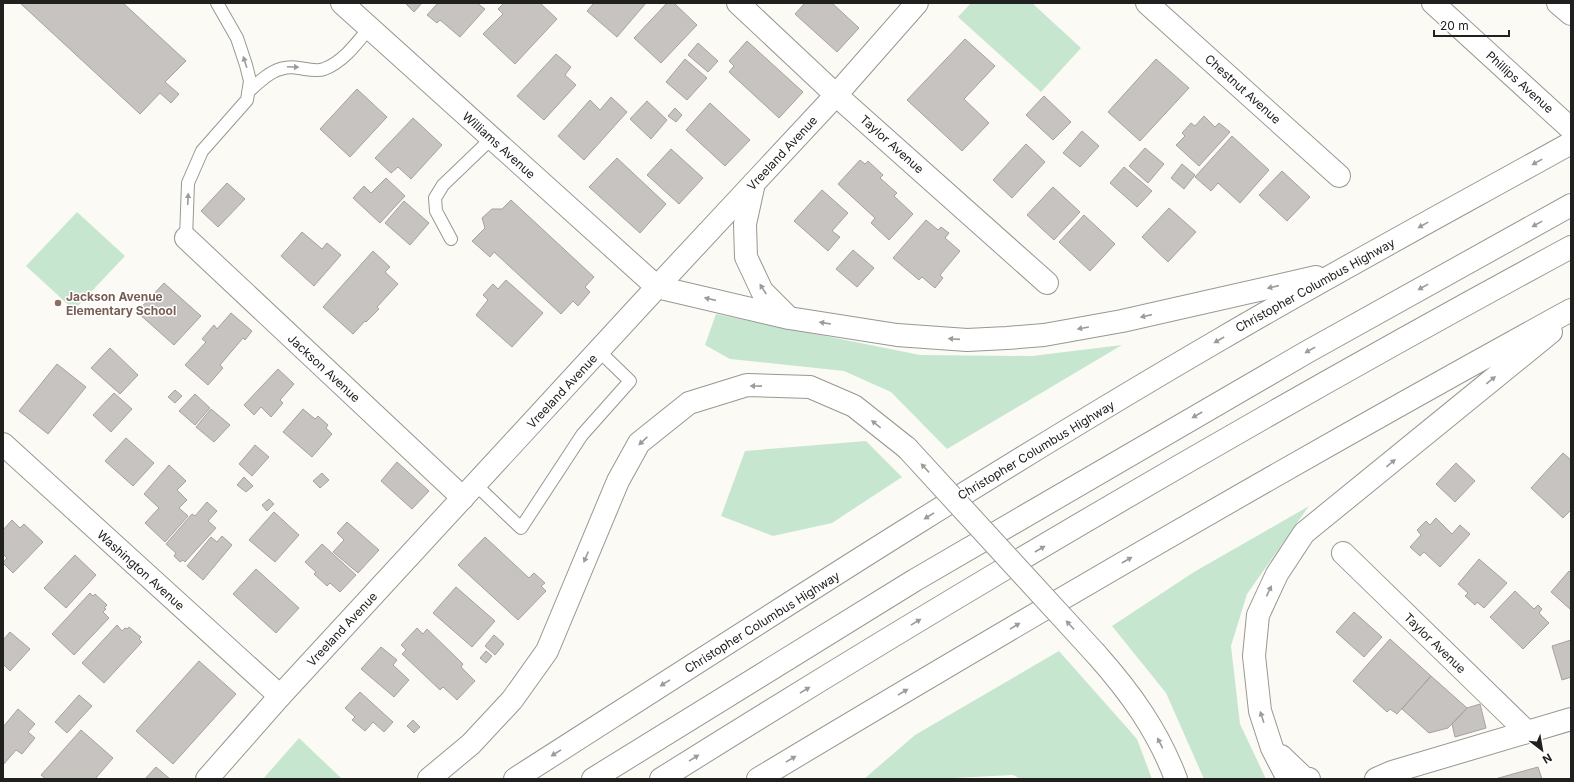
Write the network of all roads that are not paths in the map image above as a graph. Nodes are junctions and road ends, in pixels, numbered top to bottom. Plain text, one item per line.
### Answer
1 (217, 3) edge
2 (342, 3) edge
3 (738, 3) edge
4 (917, 3) edge
5 (1147, 3) edge
6 (1434, 3) edge
7 (1558, 3) edge
8 (1571, 14) edge
9 (370, 28) junction
10 (248, 92) junction
11 (836, 95) junction
12 (1571, 129) edge
13 (492, 138) junction
14 (1571, 143) edge
15 (1338, 176) dead end
16 (754, 183) junction
17 (1571, 205) edge
18 (186, 238) joint
19 (451, 239) dead end
20 (1571, 247) edge
21 (1338, 272) junction
22 (1047, 284) dead end
23 (657, 287) junction
24 (1571, 310) edge
25 (1571, 315) edge
26 (789, 318) junction
27 (599, 351) junction
28 (3, 444) edge
29 (469, 491) junction
30 (1343, 553) dead end
31 (280, 696) junction
32 (1571, 719) edge
33 (1527, 732) junction
34 (1272, 748) junction
35 (1388, 777) edge
36 (207, 779) edge
37 (429, 779) edge
38 (515, 779) edge
39 (593, 779) edge
40 (662, 779) edge
41 (758, 779) edge
42 (1176, 779) edge
43 (1288, 779) edge
44 (1309, 779) edge

10 -> 1 lane
2 - 9 main road, Williams Avenue
3 - 11 main road, Taylor Avenue
4 - 11 main road, Vreeland Avenue
5 - 15 main road, Chestnut Avenue
6 - 12 main road, Phillips Avenue
7 - 8 main road
10 -> 9 lane
9 - 13 main road, Williams Avenue
18 -> 10 lane
11 - 16 main road, Vreeland Avenue
11 - 22 main road, Taylor Avenue
13 - 19 lane
13 - 23 main road, Williams Avenue
14 -> 21 main road, Christopher Columbus Highway
16 - 23 main road, Vreeland Avenue
26 -> 16 main road
17 -> 39 main road
18 - 29 main road, Jackson Avenue
40 -> 20 main road
21 -> 26 main road
21 -> 38 main road, Christopher Columbus Highway
26 -> 23 main road
23 - 27 main road, Vreeland Avenue
41 -> 24 main road
34 -> 25 main road
27 - 29 main road, Vreeland Avenue
27 - 29 lane
28 - 31 main road, Washington Avenue
29 - 31 main road, Vreeland Avenue
30 - 33 main road, Taylor Avenue
31 - 36 main road, Vreeland Avenue
32 - 33 main road
33 - 35 main road
34 - 43 main road
34 - 44 main road
42 -> 37 main road, bridge

